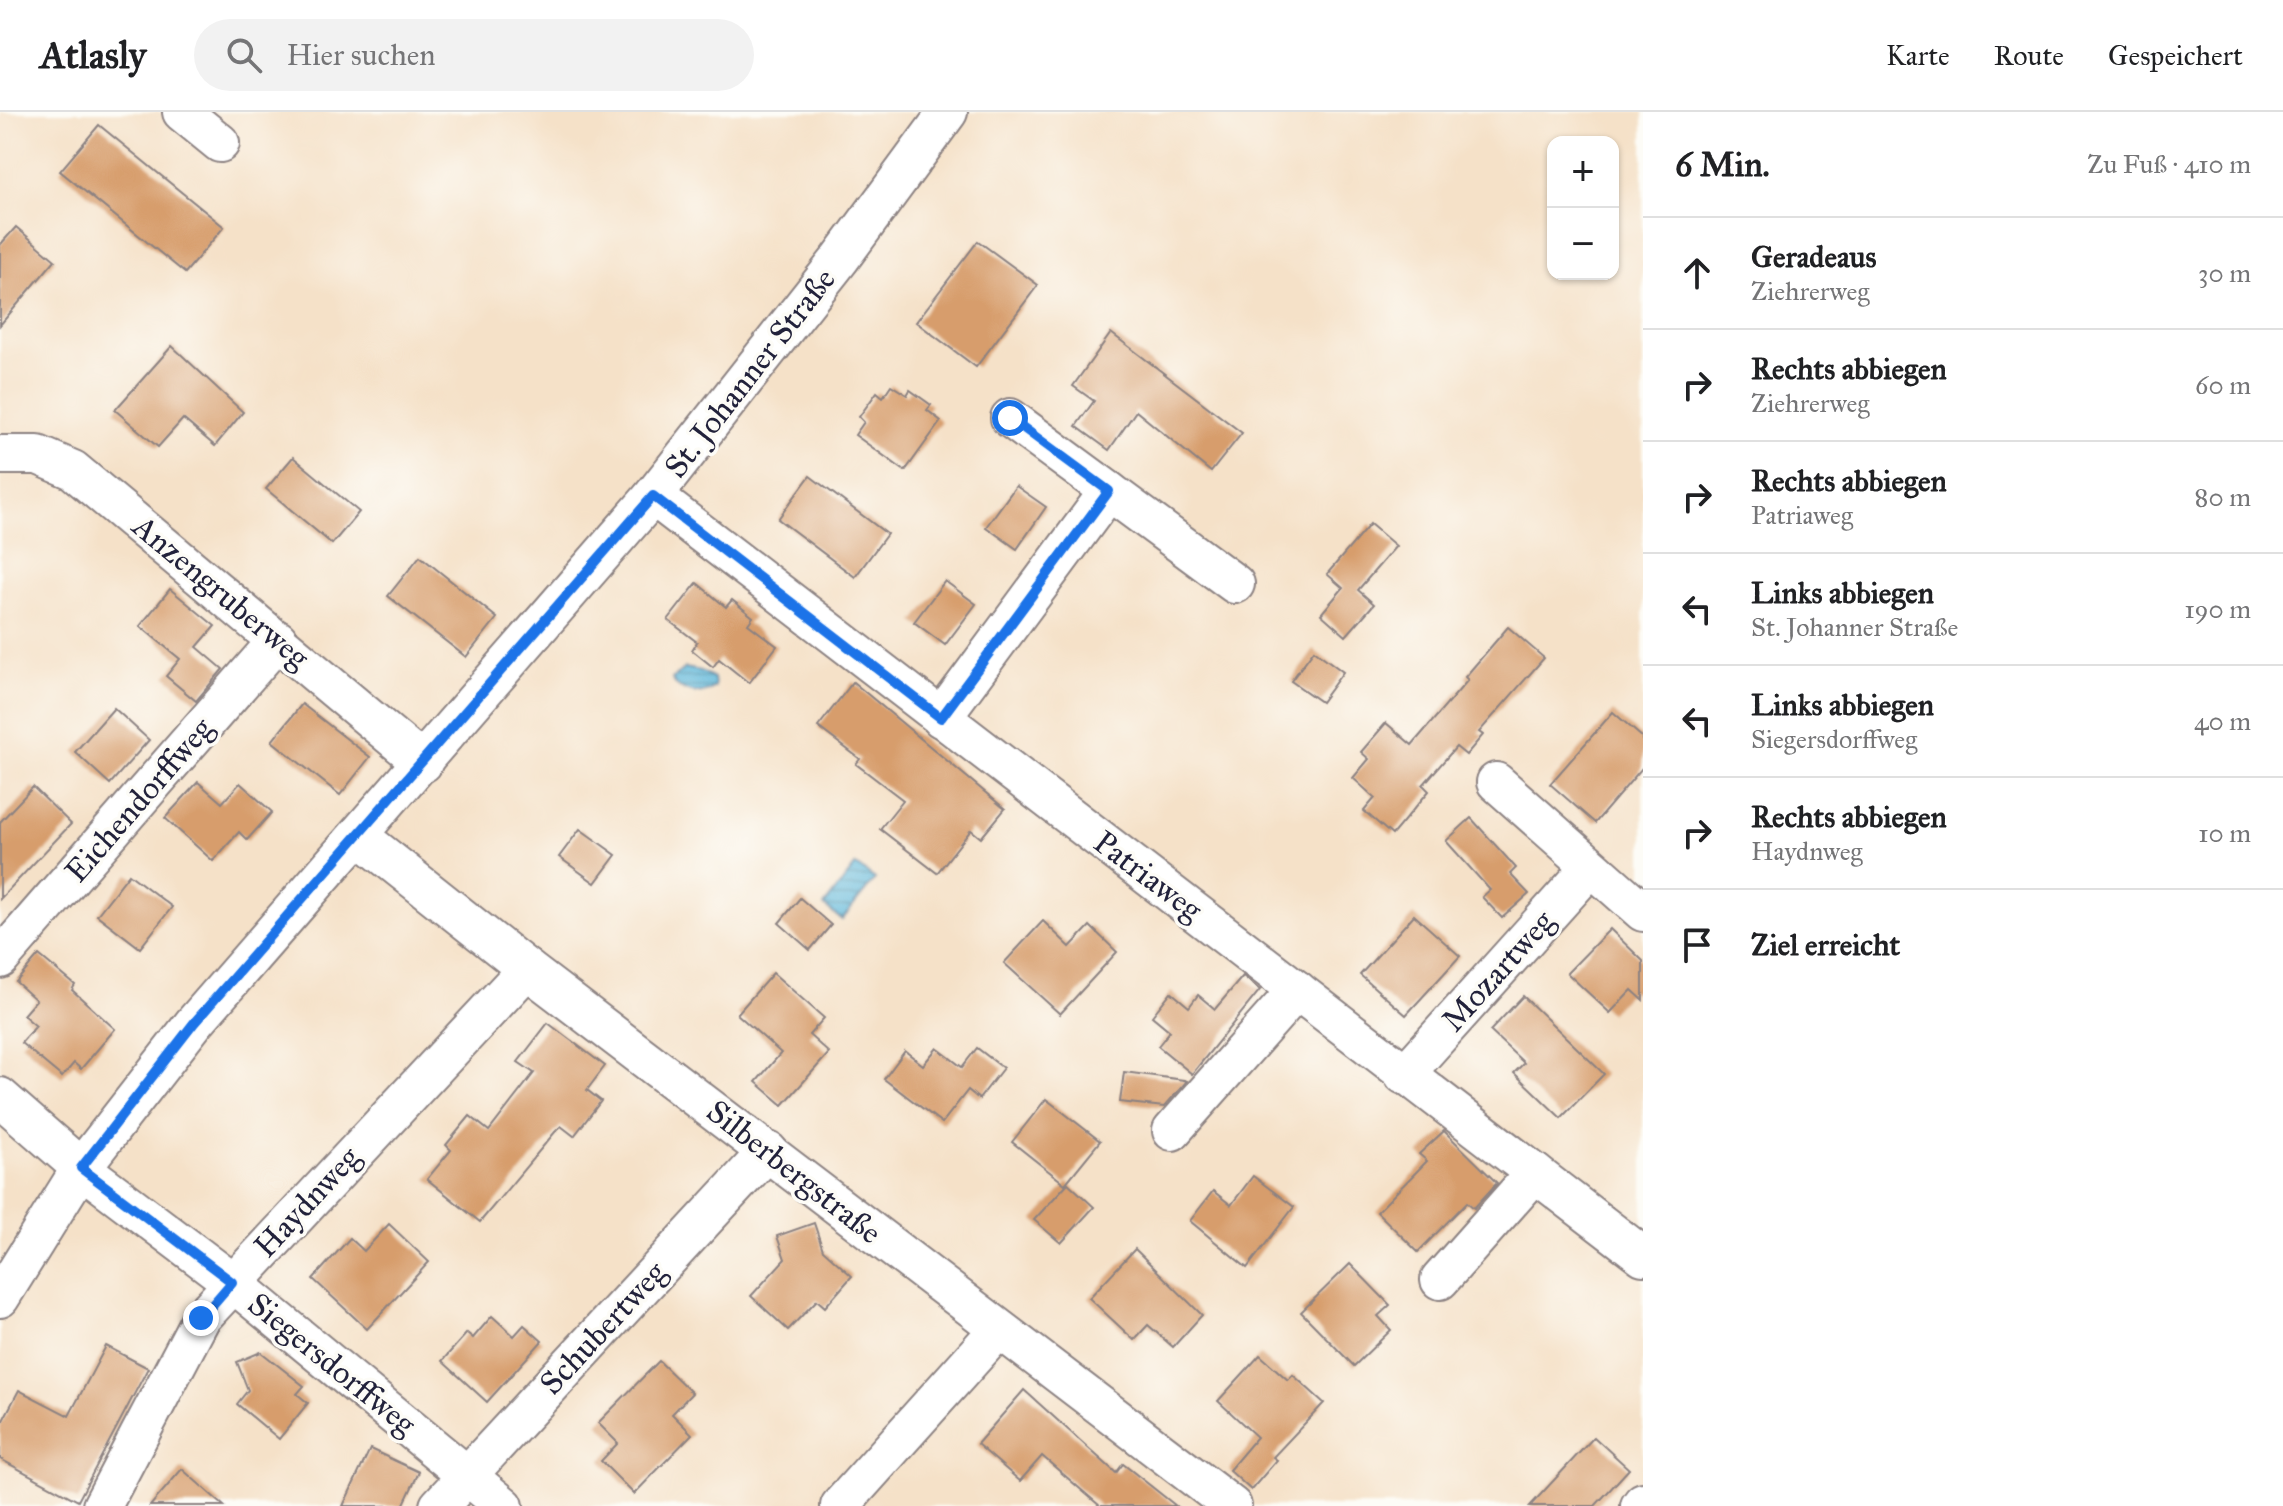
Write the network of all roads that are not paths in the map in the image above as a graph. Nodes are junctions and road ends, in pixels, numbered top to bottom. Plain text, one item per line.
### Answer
1 (182, 112) edge
2 (948, 112) edge
3 (220, 143) dead end
4 (1010, 418) dead end
5 (1, 454) edge
6 (1109, 491) junction
7 (653, 496) junction
8 (1235, 584) dead end
9 (278, 640) junction
10 (941, 718) junction
11 (423, 763) junction
12 (1496, 782) dead end
13 (359, 836) junction
14 (1591, 867) junction
15 (1643, 912) edge
16 (0, 959) edge
17 (527, 969) junction
18 (1297, 990) junction
19 (1404, 1075) junction
20 (0, 1097) edge
21 (1172, 1131) dead end
22 (768, 1151) junction
23 (81, 1168) junction
24 (1535, 1173) junction
25 (1643, 1256) edge
26 (1440, 1280) dead end
27 (232, 1282) junction
28 (0, 1298) edge
29 (998, 1330) junction
30 (466, 1475) junction
31 (102, 1506) edge
32 (439, 1506) edge
33 (504, 1506) edge
34 (840, 1506) edge
35 (1232, 1506) edge

1 - 3 street
2 - 7 street, St. Johanner Straße
4 - 6 street
5 - 9 street, Anzengruberweg
6 - 8 street
6 - 10 street
7 - 10 street, Patriaweg
7 - 11 street, St. Johanner Straße
9 - 11 street, Anzengruberweg
9 - 16 street, Eichendorffweg
10 - 18 street, Patriaweg
11 - 13 street, St. Johanner Straße
12 - 14 street
13 - 17 street, Silberbergstraße
13 - 23 street, St. Johanner Straße
14 - 15 street
14 - 19 street, Mozartweg
17 - 22 street, Silberbergstraße
17 - 27 street, Haydnweg
18 - 19 street, Patriaweg
18 - 21 street
19 - 24 street, Patriaweg
20 - 23 street, Siegersdorffweg
22 - 29 street, Silberbergstraße
22 - 30 street, Schubertweg
23 - 27 street, Siegersdorffweg
23 - 28 street, St. Johanner Straße
24 - 25 street, Patriaweg
24 - 26 street
27 - 30 street, Siegersdorffweg
27 - 31 street, Haydnweg
29 - 34 street
29 - 35 street, Silberbergstraße
30 - 32 street, Schubertweg
30 - 33 street, Siegersdorffweg

